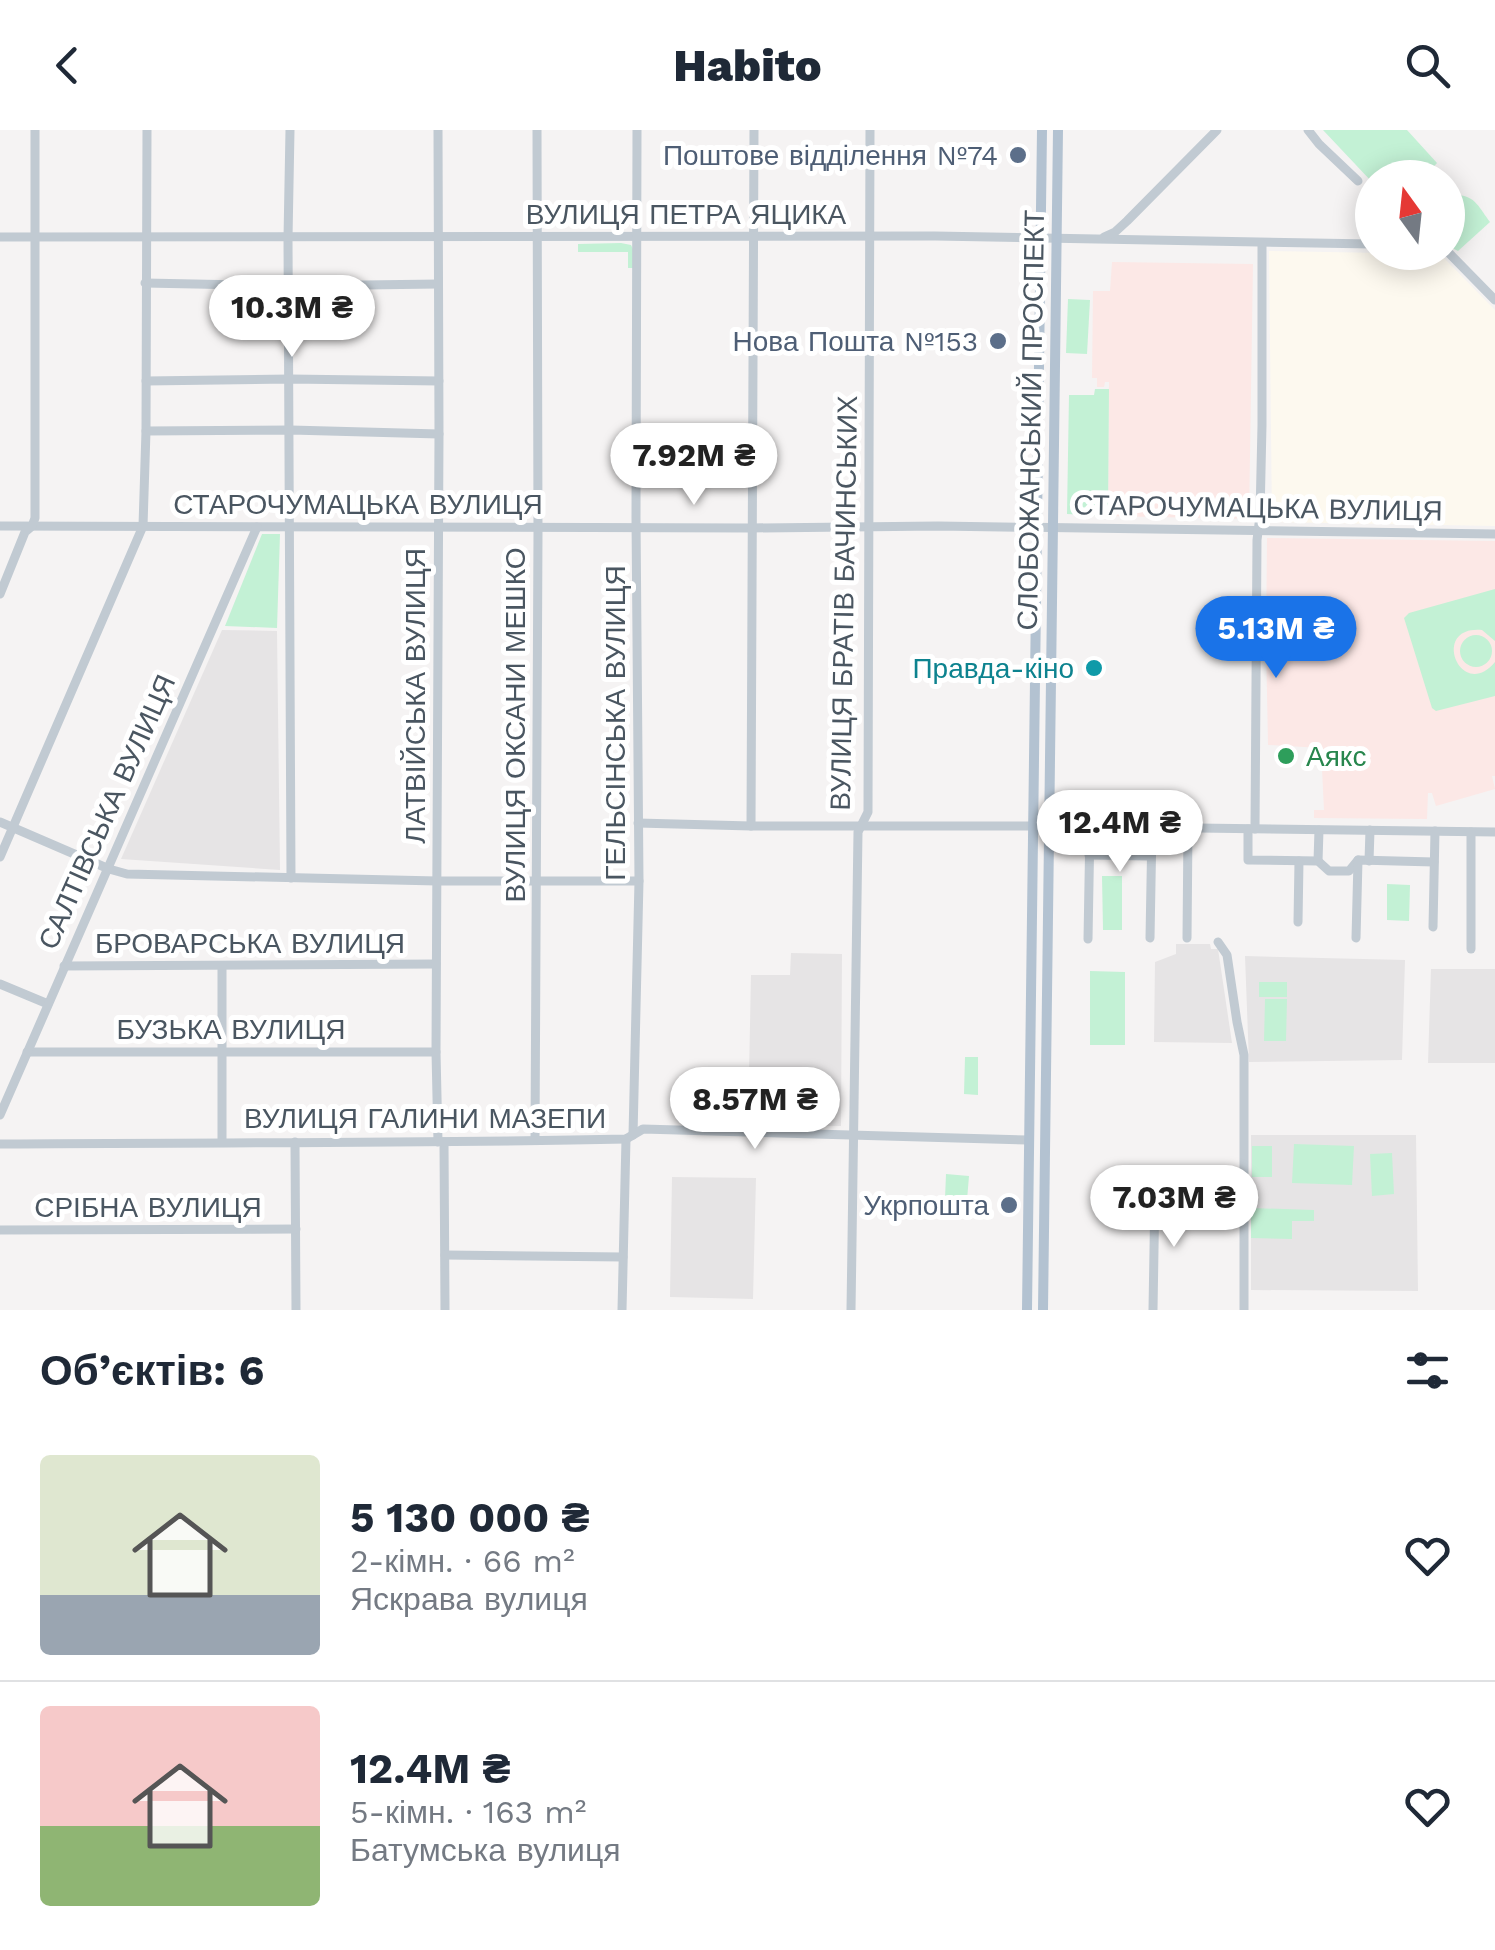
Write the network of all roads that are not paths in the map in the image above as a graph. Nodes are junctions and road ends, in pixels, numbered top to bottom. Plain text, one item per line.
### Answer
1 (36, 130) edge
2 (147, 130) edge
3 (290, 130) edge
4 (438, 130) edge
5 (537, 130) edge
6 (638, 130) edge
7 (754, 130) edge
8 (870, 130) edge
9 (1042, 130) edge
10 (1058, 130) edge
11 (1217, 130) edge
12 (1308, 130) edge
13 (1355, 178) edge
14 (536, 236) junction
15 (870, 236) junction
16 (0, 237) edge
17 (36, 237) junction
18 (438, 237) junction
19 (638, 237) junction
20 (754, 237) junction
21 (1042, 237) junction
22 (1056, 237) junction
23 (146, 238) junction
24 (288, 238) junction
25 (1101, 238) junction
26 (1262, 244) junction
27 (1355, 244) edge
28 (1465, 269) edge
29 (145, 283) junction
30 (438, 284) junction
31 (290, 286) junction
32 (1495, 300) edge
33 (290, 379) junction
34 (146, 381) junction
35 (439, 381) junction
36 (290, 430) junction
37 (146, 431) junction
38 (440, 434) junction
39 (0, 526) edge
40 (32, 526) junction
41 (143, 526) junction
42 (868, 526) junction
43 (257, 527) junction
44 (291, 527) junction
45 (438, 527) junction
46 (538, 527) junction
47 (636, 527) junction
48 (1037, 527) junction
49 (1051, 527) junction
50 (751, 528) junction
51 (1259, 530) junction
52 (1495, 534) edge
53 (0, 594) edge
54 (0, 822) edge
55 (638, 824) junction
56 (751, 826) junction
57 (863, 826) junction
58 (1034, 826) junction
59 (1048, 826) junction
60 (1090, 826) junction
61 (12, 827) junction
62 (1152, 828) junction
63 (1188, 828) junction
64 (1252, 829) junction
65 (1319, 830) junction
66 (1370, 830) junction
67 (1435, 831) junction
68 (1471, 832) junction
69 (1495, 832) edge
70 (0, 856) edge
71 (1090, 856) junction
72 (1151, 856) junction
73 (1299, 861) junction
74 (1318, 861) junction
75 (1364, 861) junction
76 (1434, 862) junction
77 (109, 868) junction
78 (291, 878) junction
79 (536, 880) junction
80 (437, 881) junction
81 (639, 881) junction
82 (1298, 922) dead end
83 (1433, 926) dead end
84 (1088, 938) dead end
85 (1150, 938) dead end
86 (1187, 938) dead end
87 (1356, 938) dead end
88 (1218, 942) dead end
89 (1471, 948) dead end
90 (436, 964) junction
91 (64, 966) junction
92 (222, 966) junction
93 (0, 984) edge
94 (48, 1004) junction
95 (222, 1051) junction
96 (27, 1052) junction
97 (436, 1052) junction
98 (0, 1115) edge
99 (852, 1135) junction
100 (630, 1137) junction
101 (535, 1140) junction
102 (1028, 1140) junction
103 (222, 1142) junction
104 (295, 1142) junction
105 (441, 1142) junction
106 (0, 1144) edge
107 (1156, 1190) dead end
108 (296, 1229) junction
109 (0, 1230) edge
110 (445, 1255) junction
111 (623, 1257) junction
112 (296, 1310) edge
113 (445, 1310) edge
114 (622, 1310) edge
115 (851, 1310) edge
116 (1027, 1310) edge
117 (1044, 1310) edge
118 (1153, 1310) edge
119 (1244, 1310) edge

1 - 17 street
2 - 23 street
3 - 24 street
4 - 18 street, ЛАТВІЙСЬКА ВУЛИЦЯ
5 - 14 street, ВУЛИЦЯ ОКСАНИ МЕШКО
6 - 19 street, ГЕЛЬСІНСЬКА ВУЛИЦЯ
7 - 20 street
8 - 15 street, ВУЛИЦЯ БРАТІВ БАЧИНСЬКИХ
9 - 21 main road, СЛОБОЖАНСЬКИЙ ПРОСПЕКТ
10 - 22 main road, СЛОБОЖАНСЬКИЙ ПРОСПЕКТ
11 - 25 street
12 - 13 street
14 - 18 street, ВУЛИЦЯ ПЕТРА ЯЦИКА
14 - 19 street, ВУЛИЦЯ ПЕТРА ЯЦИКА
14 - 46 street, ВУЛИЦЯ ОКСАНИ МЕШКО
15 - 20 street, ВУЛИЦЯ ПЕТРА ЯЦИКА
15 - 21 street, ВУЛИЦЯ ПЕТРА ЯЦИКА
15 - 42 street, ВУЛИЦЯ БРАТІВ БАЧИНСЬКИХ
16 - 17 street, ВУЛИЦЯ ПЕТРА ЯЦИКА
17 - 23 street, ВУЛИЦЯ ПЕТРА ЯЦИКА
17 - 40 street
18 - 24 street, ВУЛИЦЯ ПЕТРА ЯЦИКА
18 - 30 street, ЛАТВІЙСЬКА ВУЛИЦЯ
19 - 20 street, ВУЛИЦЯ ПЕТРА ЯЦИКА
19 - 47 street, ГЕЛЬСІНСЬКА ВУЛИЦЯ
20 - 50 street
21 - 22 street, ВУЛИЦЯ ПЕТРА ЯЦИКА
21 - 48 main road, СЛОБОЖАНСЬКИЙ ПРОСПЕКТ
22 - 25 street, ВУЛИЦЯ ПЕТРА ЯЦИКА
22 - 49 main road, СЛОБОЖАНСЬКИЙ ПРОСПЕКТ
23 - 24 street, ВУЛИЦЯ ПЕТРА ЯЦИКА
23 - 29 street
24 - 31 street
25 - 26 street, ВУЛИЦЯ ПЕТРА ЯЦИКА
26 - 27 street, ВУЛИЦЯ ПЕТРА ЯЦИКА
26 - 51 street
28 - 32 street
29 - 31 street
29 - 34 street
30 - 31 street
30 - 35 street, ЛАТВІЙСЬКА ВУЛИЦЯ
31 - 33 street
33 - 34 street
33 - 35 street
33 - 36 street
34 - 37 street
35 - 38 street, ЛАТВІЙСЬКА ВУЛИЦЯ
36 - 37 street
36 - 38 street
36 - 44 street
37 - 41 street
38 - 45 street, ЛАТВІЙСЬКА ВУЛИЦЯ
39 - 40 street, СТАРОЧУМАЦЬКА ВУЛИЦЯ
40 - 41 street, СТАРОЧУМАЦЬКА ВУЛИЦЯ
40 - 53 street
41 - 43 street, СТАРОЧУМАЦЬКА ВУЛИЦЯ
41 - 61 street
42 - 48 street, СТАРОЧУМАЦЬКА ВУЛИЦЯ
42 - 50 street, СТАРОЧУМАЦЬКА ВУЛИЦЯ
42 - 57 street, ВУЛИЦЯ БРАТІВ БАЧИНСЬКИХ
43 - 44 street, СТАРОЧУМАЦЬКА ВУЛИЦЯ
43 - 77 street, САЛТІВСЬКА ВУЛИЦЯ
44 - 45 street, СТАРОЧУМАЦЬКА ВУЛИЦЯ
44 - 78 street
45 - 46 street, СТАРОЧУМАЦЬКА ВУЛИЦЯ
45 - 80 street, ЛАТВІЙСЬКА ВУЛИЦЯ
46 - 47 street, СТАРОЧУМАЦЬКА ВУЛИЦЯ
46 - 79 street, ВУЛИЦЯ ОКСАНИ МЕШКО
47 - 50 street, СТАРОЧУМАЦЬКА ВУЛИЦЯ
47 - 55 street, ГЕЛЬСІНСЬКА ВУЛИЦЯ
48 - 49 street, СТАРОЧУМАЦЬКА ВУЛИЦЯ
48 - 58 main road, СЛОБОЖАНСЬКИЙ ПРОСПЕКТ
49 - 51 street, СТАРОЧУМАЦЬКА ВУЛИЦЯ
49 - 59 main road, СЛОБОЖАНСЬКИЙ ПРОСПЕКТ
50 - 56 street
51 - 52 street, СТАРОЧУМАЦЬКА ВУЛИЦЯ
51 - 64 street
54 - 61 street
55 - 56 street
55 - 81 street, ГЕЛЬСІНСЬКА ВУЛИЦЯ
56 - 57 street
57 - 58 street
57 - 99 street, ВУЛИЦЯ БРАТІВ БАЧИНСЬКИХ
58 - 102 main road, СЛОБОЖАНСЬКИЙ ПРОСПЕКТ
59 - 60 street
59 - 117 main road, СЛОБОЖАНСЬКИЙ ПРОСПЕКТ
60 - 62 street
60 - 71 street
61 - 70 street
61 - 77 street
62 - 63 street
62 - 72 street
63 - 64 street
63 - 86 street
64 - 65 street
64 - 73 street
65 - 66 street
65 - 74 street
66 - 67 street
66 - 75 street
67 - 68 street
67 - 76 street
68 - 69 street
68 - 89 street
71 - 72 street
71 - 84 street
72 - 85 street
73 - 74 street
73 - 82 street
74 - 75 street
75 - 76 street
75 - 87 street
76 - 83 street
77 - 78 street
77 - 91 street, САЛТІВСЬКА ВУЛИЦЯ
78 - 80 street
79 - 80 street
79 - 81 street
79 - 101 street, ВУЛИЦЯ ОКСАНИ МЕШКО
80 - 90 street, ЛАТВІЙСЬКА ВУЛИЦЯ
81 - 100 street, ГЕЛЬСІНСЬКА ВУЛИЦЯ
88 - 119 street
90 - 92 street, БРОВАРСЬКА ВУЛИЦЯ
90 - 97 street, ЛАТВІЙСЬКА ВУЛИЦЯ
91 - 92 street, БРОВАРСЬКА ВУЛИЦЯ
91 - 94 street, САЛТІВСЬКА ВУЛИЦЯ
92 - 95 street
93 - 94 street
94 - 96 street, САЛТІВСЬКА ВУЛИЦЯ
95 - 96 street, БУЗЬКА ВУЛИЦЯ
95 - 97 street, БУЗЬКА ВУЛИЦЯ
95 - 103 street
96 - 98 street, САЛТІВСЬКА ВУЛИЦЯ
97 - 105 street, ЛАТВІЙСЬКА ВУЛИЦЯ
99 - 100 street, ВУЛИЦЯ ГАЛИНИ МАЗЕПИ
99 - 102 street, ВУЛИЦЯ ГАЛИНИ МАЗЕПИ
99 - 115 street, ВУЛИЦЯ БРАТІВ БАЧИНСЬКИХ
100 - 101 street, ВУЛИЦЯ ГАЛИНИ МАЗЕПИ
100 - 111 street, ГЕЛЬСІНСЬКА ВУЛИЦЯ
101 - 105 street, ВУЛИЦЯ ГАЛИНИ МАЗЕПИ
102 - 116 main road, СЛОБОЖАНСЬКИЙ ПРОСПЕКТ
103 - 104 street, ВУЛИЦЯ ГАЛИНИ МАЗЕПИ
103 - 106 street, ВУЛИЦЯ ГАЛИНИ МАЗЕПИ
104 - 105 street, ВУЛИЦЯ ГАЛИНИ МАЗЕПИ
104 - 108 street
105 - 110 street, ЛАТВІЙСЬКА ВУЛИЦЯ
107 - 118 street
108 - 109 street, СРІБНА ВУЛИЦЯ
108 - 112 street
110 - 111 street
110 - 113 street, ЛАТВІЙСЬКА ВУЛИЦЯ
111 - 114 street, ГЕЛЬСІНСЬКА ВУЛИЦЯ

